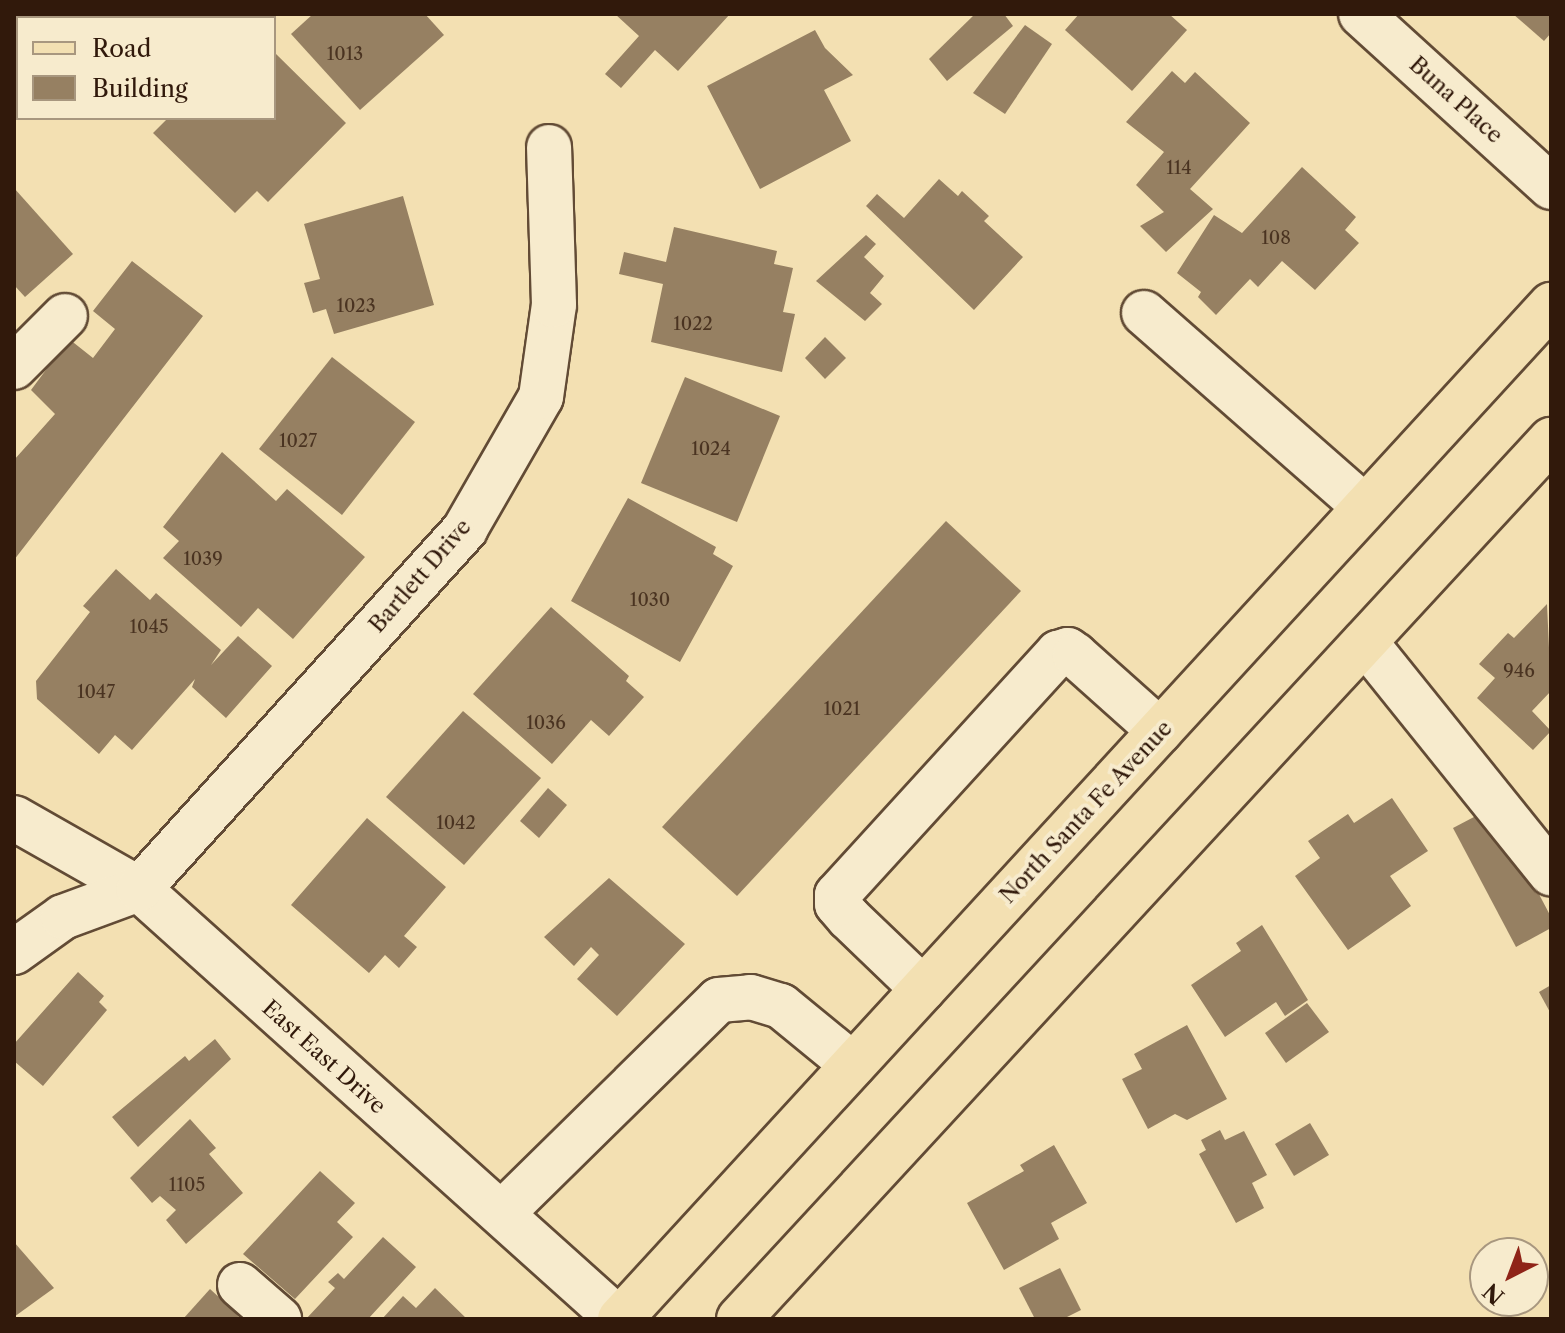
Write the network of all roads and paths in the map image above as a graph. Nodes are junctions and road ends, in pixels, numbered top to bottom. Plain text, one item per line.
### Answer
1 (1361, 14) edge
2 (549, 147) dead end
3 (1551, 187) edge
4 (1551, 305) edge
5 (1144, 313) dead end
6 (65, 316) dead end
7 (14, 367) edge
8 (1551, 440) edge
9 (1365, 507) junction
10 (1365, 642) junction
11 (1160, 731) junction
12 (14, 818) edge
13 (1551, 873) edge
14 (139, 889) junction
15 (14, 952) edge
16 (923, 989) junction
17 (853, 1065) junction
18 (502, 1213) junction
19 (240, 1285) dead end
20 (279, 1319) edge
21 (619, 1319) edge
22 (739, 1319) edge

1 - 3 street, Buna Place
2 - 14 street, Bartlett Drive
4 - 9 main road, North Santa Fe Avenue
5 - 9 street
6 - 7 street
8 - 10 main road
9 - 11 main road, North Santa Fe Avenue
10 - 13 street
10 - 22 main road
11 - 16 main road, North Santa Fe Avenue
11 - 16 street
12 - 14 street, East East Drive
14 - 15 street
14 - 18 street, East East Drive
16 - 17 main road, North Santa Fe Avenue
17 - 18 street
17 - 21 main road, North Santa Fe Avenue
18 - 21 street, East East Drive
19 - 20 street

